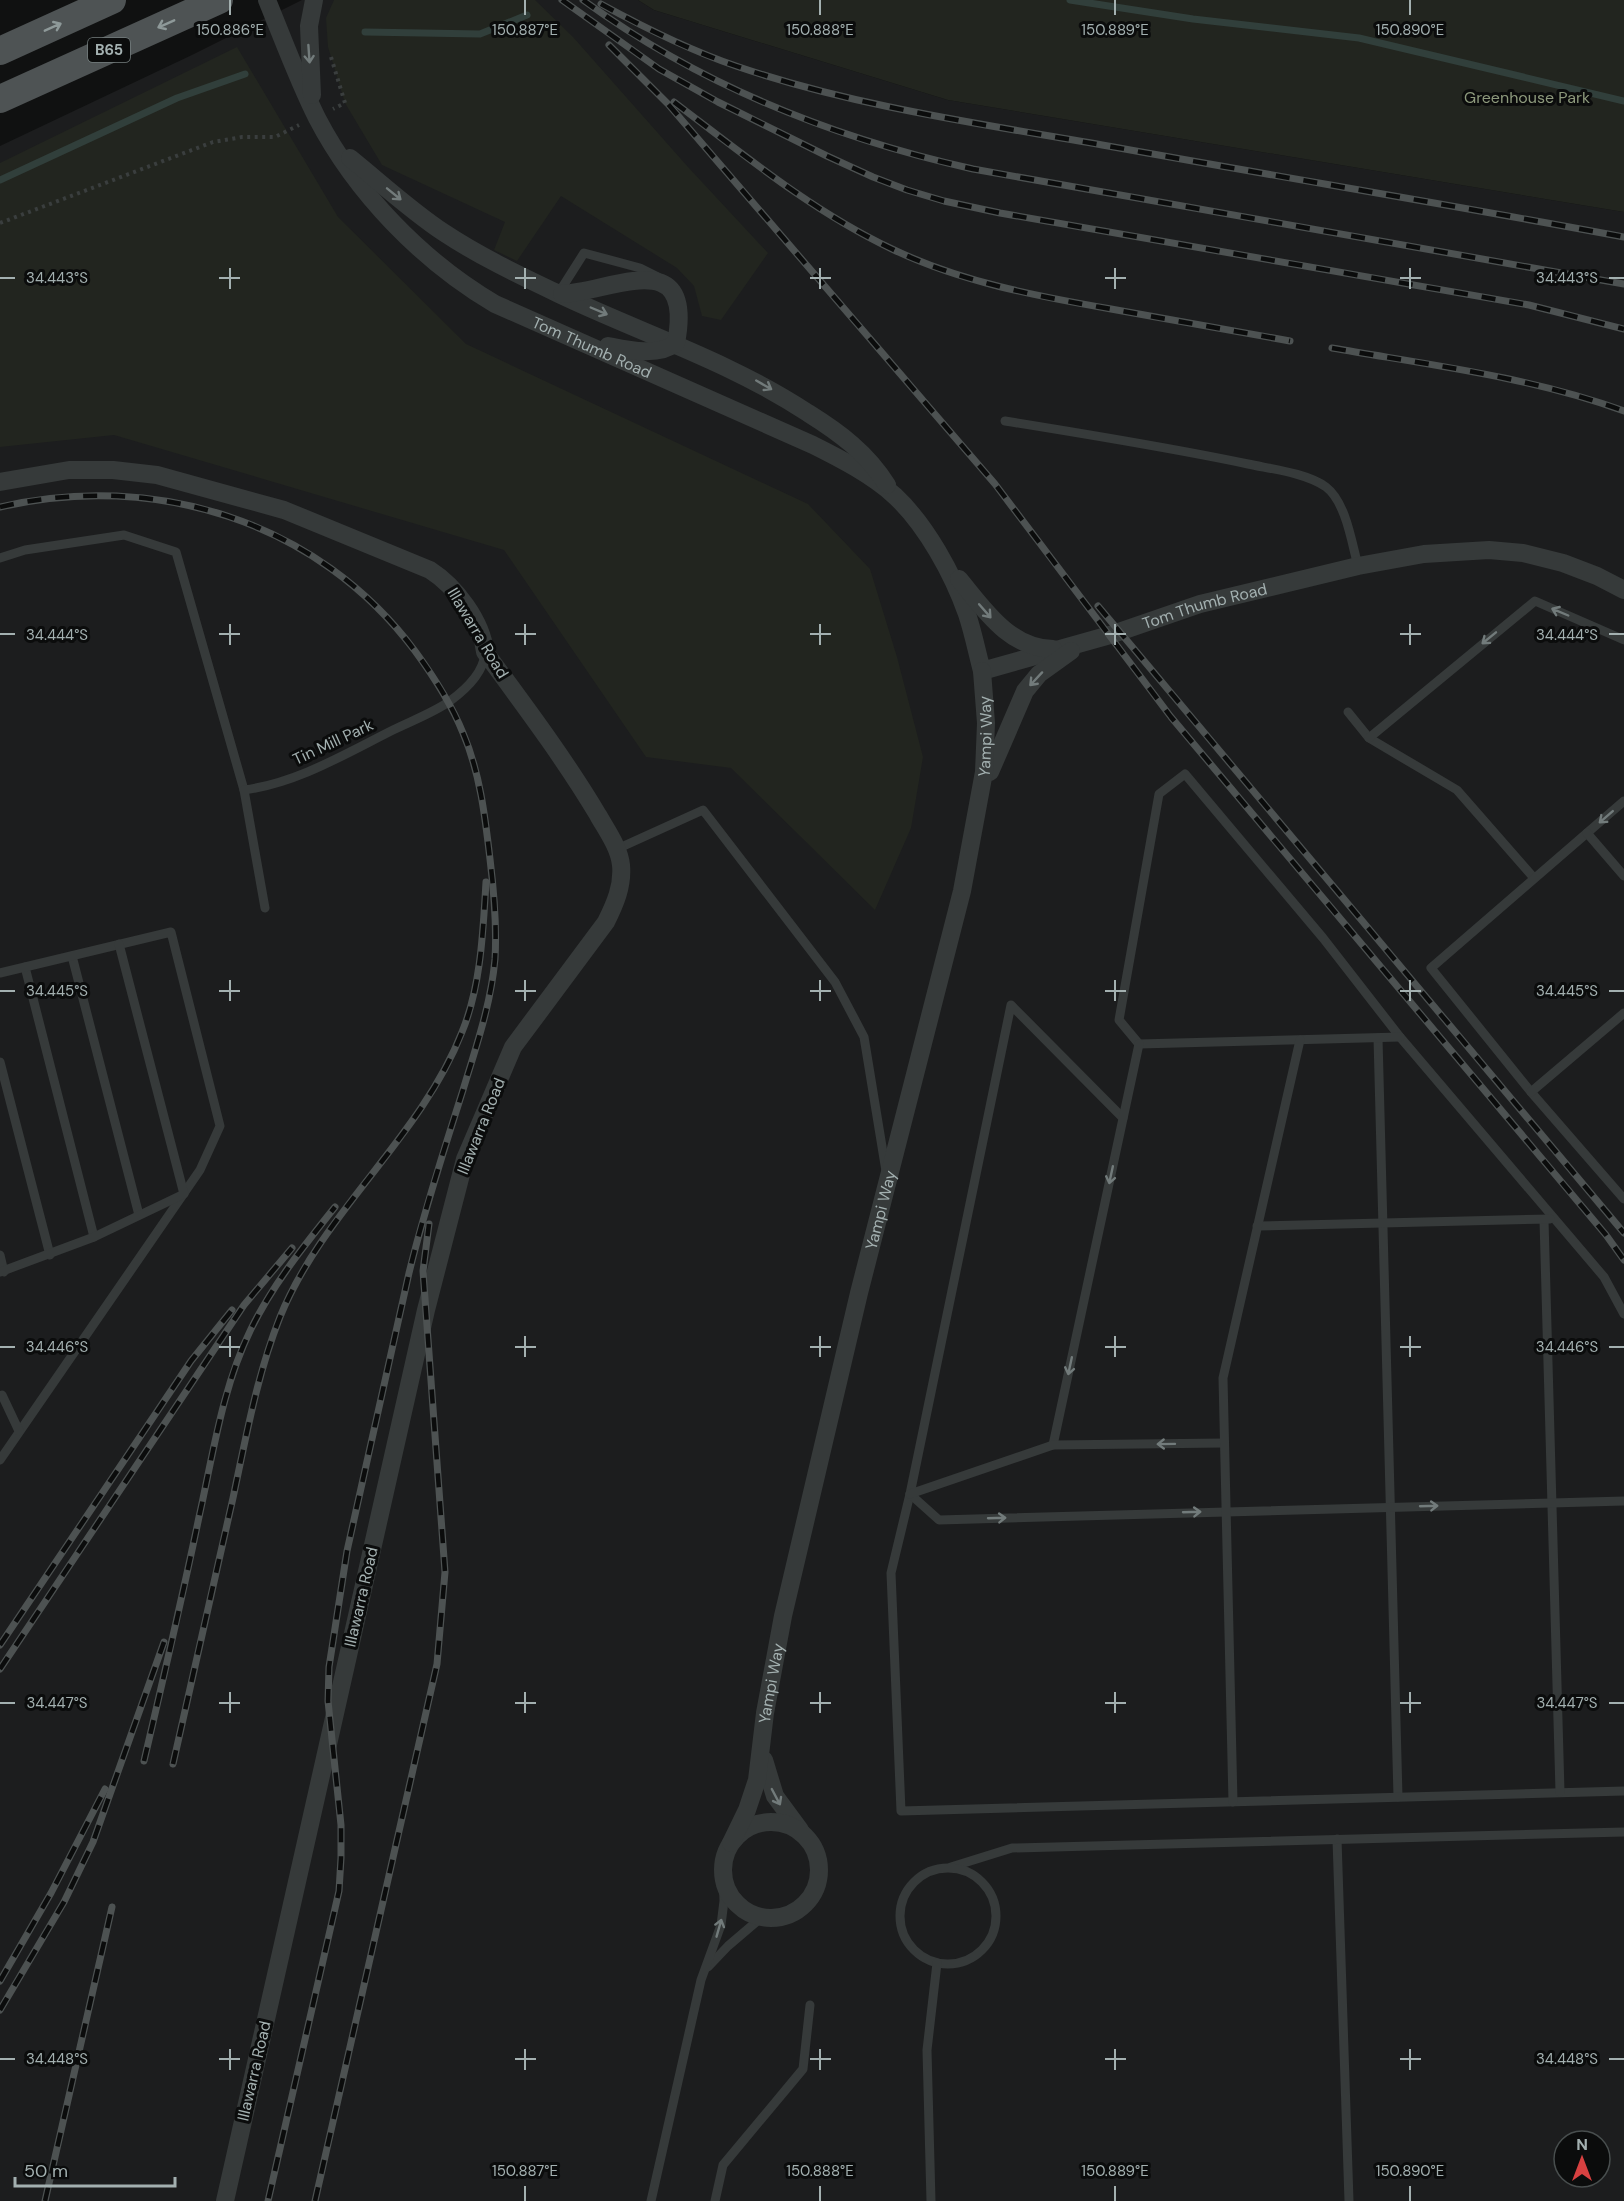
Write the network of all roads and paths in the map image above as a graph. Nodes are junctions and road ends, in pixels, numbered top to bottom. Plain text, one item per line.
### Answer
1 (112, 0) edge
2 (219, 0) edge
3 (267, 0) edge
4 (314, 0) edge
5 (328, 47) dead end
6 (0, 51) edge
7 (0, 99) edge
8 (315, 113) junction
9 (333, 144) junction
10 (0, 223) edge
11 (559, 294) junction
12 (674, 295) junction
13 (557, 332) junction
14 (676, 343) junction
15 (1005, 421) dead end
16 (0, 482) edge
17 (893, 494) junction
18 (935, 549) junction
19 (0, 558) edge
20 (1358, 566) junction
21 (1624, 590) edge
22 (1624, 640) edge
23 (1082, 643) junction
24 (1062, 649) junction
25 (486, 651) junction
26 (982, 671) junction
27 (1348, 712) dead end
28 (1369, 738) junction
29 (244, 790) junction
30 (979, 800) junction
31 (1624, 801) edge
32 (1587, 833) junction
33 (617, 849) junction
34 (1624, 876) edge
35 (1534, 878) junction
36 (265, 908) dead end
37 (119, 944) junction
38 (72, 956) junction
39 (25, 967) junction
40 (0, 973) edge
41 (1624, 1013) edge
42 (1400, 1037) junction
43 (1378, 1038) junction
44 (1300, 1040) junction
45 (1139, 1044) junction
46 (0, 1062) edge
47 (1531, 1092) junction
48 (1123, 1118) junction
49 (887, 1180) junction
50 (184, 1194) junction
51 (1624, 1199) edge
52 (139, 1215) junction
53 (1556, 1219) junction
54 (1544, 1220) junction
55 (1383, 1223) junction
56 (1257, 1226) junction
57 (94, 1237) junction
58 (0, 1255) edge
59 (50, 1255) junction
60 (2, 1272) edge
61 (1624, 1314) edge
62 (1, 1394) edge
63 (19, 1431) junction
64 (1224, 1443) junction
65 (1053, 1445) junction
66 (0, 1460) edge
67 (910, 1494) junction
68 (1624, 1501) edge
69 (1551, 1503) junction
70 (1389, 1507) junction
71 (1226, 1511) junction
72 (762, 1746) junction
73 (1624, 1791) edge
74 (1560, 1792) junction
75 (1398, 1797) junction
76 (1233, 1802) junction
77 (1624, 1832) edge
78 (808, 1839) junction
79 (1337, 1839) junction
80 (731, 1843) junction
81 (951, 1867) junction
82 (723, 1873) junction
83 (762, 1917) junction
84 (937, 1963) junction
85 (701, 1980) junction
86 (810, 2005) dead end
87 (225, 2201) edge
88 (651, 2201) edge
89 (715, 2201) edge
90 (931, 2201) edge
91 (1349, 2201) edge

6 -> 1 main road, B65
2 -> 7 main road, B65
3 - 8 street, Tom Thumb Road
4 -> 8 street, Tom Thumb Road
5 - 8 path
8 - 9 street, Tom Thumb Road
8 - 10 path
9 -> 11 street, Tom Thumb Road
9 - 13 street, Tom Thumb Road
11 - 12 street
11 - 12 lane
11 -> 14 street, Tom Thumb Road
12 - 14 street
13 - 14 street
13 - 17 street, Tom Thumb Road
14 -> 17 street, Tom Thumb Road
15 - 20 lane
16 - 25 street, Illawarra Road
17 - 18 street, Tom Thumb Road
18 -> 24 street
18 - 26 street, Tom Thumb Road
19 - 29 lane
20 - 21 street, Tom Thumb Road
20 - 23 street, Tom Thumb Road
22 -> 28 lane
23 - 24 street, Tom Thumb Road
23 -> 30 street
24 - 26 street, Tom Thumb Road
25 - 29 lane, Tin Mill Park
25 - 33 street, Illawarra Road
26 - 30 street, Yampi Way
27 - 28 lane
28 - 35 lane
29 - 36 lane
30 - 49 street, Yampi Way
31 -> 32 lane
32 - 34 lane
32 - 35 lane
33 - 49 lane
33 - 87 street, Illawarra Road
35 - 47 lane
37 - 38 lane
37 - 50 lane
37 - 50 lane
38 - 39 lane
38 - 52 lane
39 - 40 lane
39 - 57 lane
41 - 47 lane
42 - 43 lane
42 - 45 lane
42 - 53 lane
43 - 44 lane
43 - 55 lane
44 - 45 lane
44 - 56 lane
45 - 48 lane
46 - 59 lane
47 - 51 lane
48 -> 65 lane
48 - 67 lane
49 - 72 street, Yampi Way
50 - 52 lane
50 - 63 lane
52 - 57 lane
53 - 54 lane
53 - 61 lane
54 - 55 lane
54 - 69 lane
55 - 56 lane
55 - 70 lane
56 - 64 lane
57 - 59 lane
58 - 60 lane
59 - 60 lane
62 - 63 lane
63 - 66 lane
64 -> 65 lane
64 - 71 lane
65 - 67 lane
67 -> 71 lane
67 - 76 lane
68 - 69 lane
70 -> 69 lane
69 - 74 lane
70 - 71 lane
70 - 75 lane
71 - 76 lane
72 -> 78 street, Yampi Way
72 - 80 street, Yampi Way
73 - 74 lane
74 - 75 lane
75 - 76 lane
77 - 79 lane
78 - 80 street
78 - 83 street, Yampi Way
79 - 81 lane
79 - 91 lane
80 - 82 street, Yampi Way
81 - 84 lane
81 - 84 lane
82 - 83 street
85 -> 82 lane, Yampi Way
83 - 85 lane, Yampi Way
84 - 90 lane
85 - 88 lane, Yampi Way
86 - 89 lane

